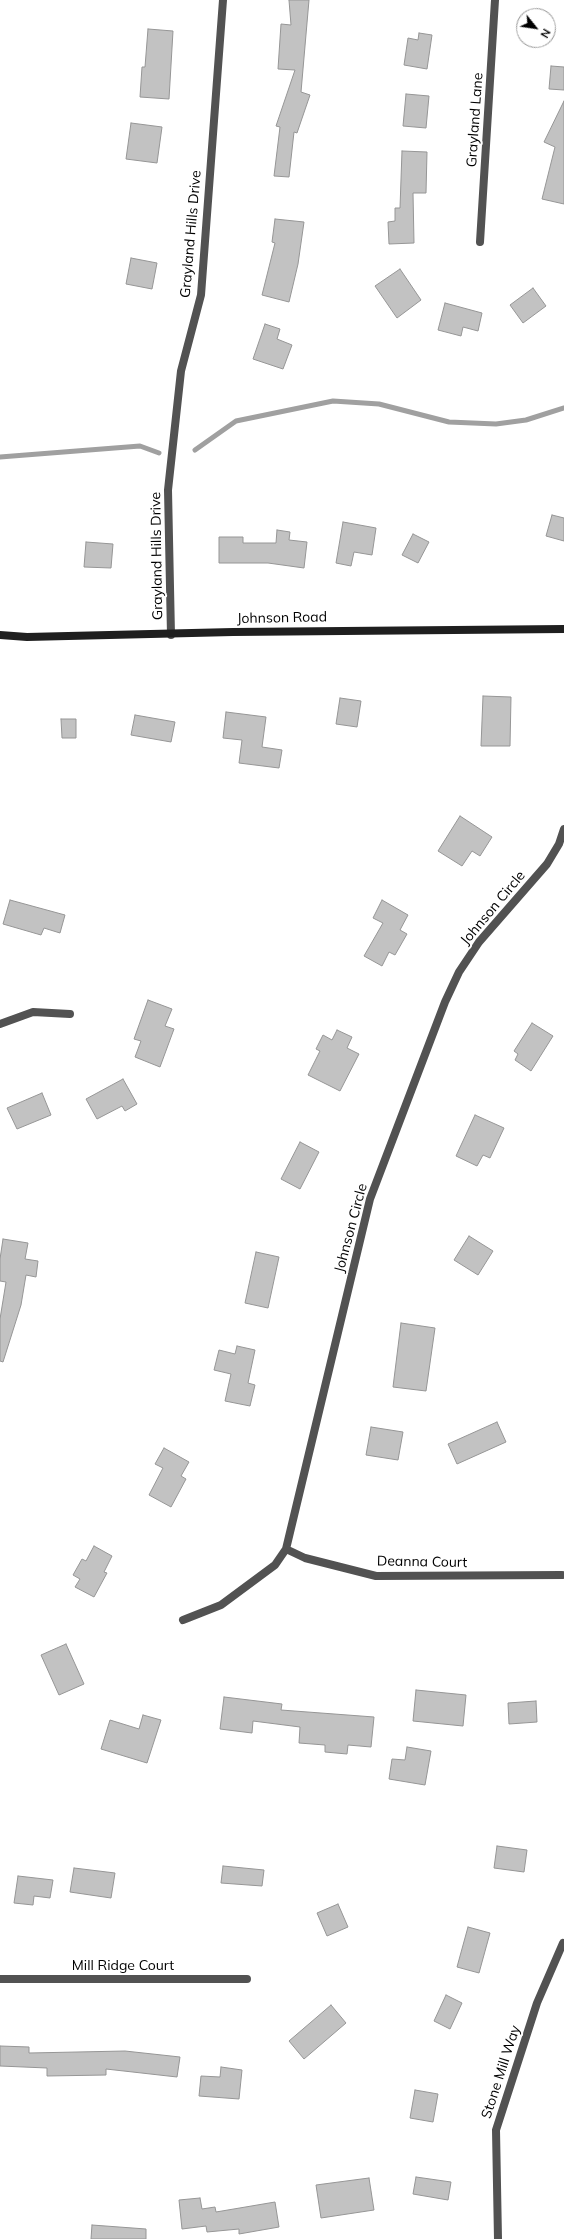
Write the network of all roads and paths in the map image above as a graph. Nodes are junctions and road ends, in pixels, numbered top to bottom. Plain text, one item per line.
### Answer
1 (222, 0) edge
2 (495, 0) edge
3 (480, 242) dead end
4 (564, 629) edge
5 (0, 635) edge
6 (171, 635) junction
7 (564, 829) edge
8 (70, 1014) dead end
9 (0, 1024) edge
10 (286, 1549) junction
11 (562, 1575) dead end
12 (183, 1620) dead end
13 (563, 1943) dead end
14 (0, 1979) edge
15 (247, 1979) dead end
16 (498, 2239) edge

1 - 6 street, Grayland Hills Drive
2 - 3 street, Grayland Lane
4 - 6 street, Johnson Road
5 - 6 street, Johnson Road
7 - 10 street, Johnson Circle
8 - 9 street
10 - 11 street, Deanna Court
10 - 12 street, Johnson Circle
13 - 16 street, Stone Mill Way
14 - 15 street, Mill Ridge Court

